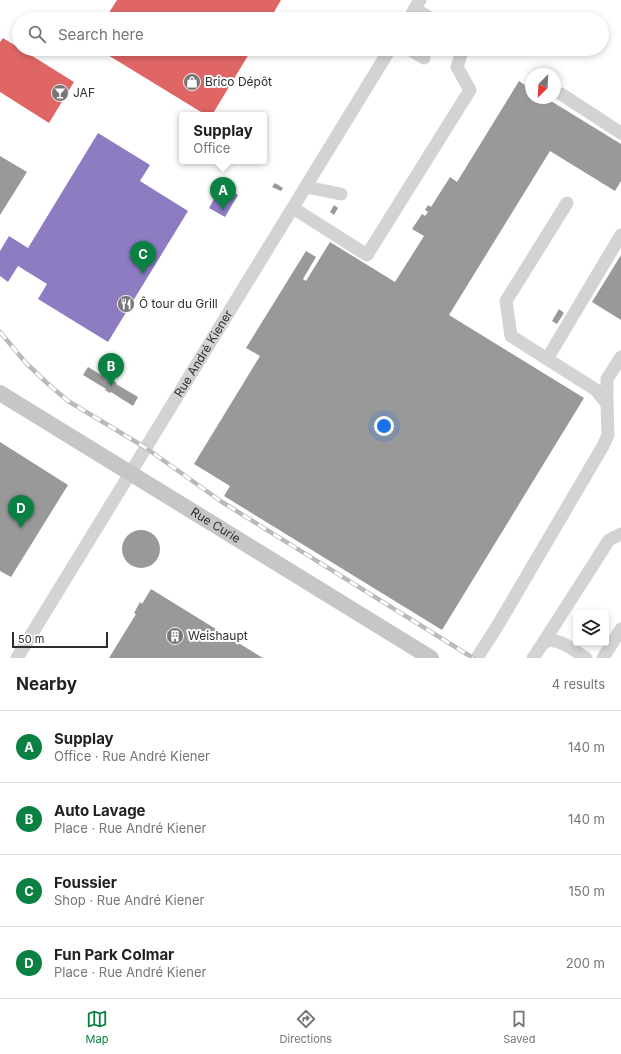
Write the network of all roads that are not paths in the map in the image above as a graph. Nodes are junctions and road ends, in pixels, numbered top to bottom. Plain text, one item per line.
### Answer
1 (386, 56) edge
2 (421, 56) edge
3 (460, 56) edge
4 (424, 58) dead end
5 (561, 94) dead end
6 (621, 133) edge
7 (306, 187) junction
8 (341, 194) dead end
9 (567, 203) dead end
10 (293, 208) junction
11 (621, 235) edge
12 (621, 357) edge
13 (547, 359) junction
14 (0, 393) edge
15 (607, 404) junction
16 (130, 473) junction
17 (621, 534) edge
18 (621, 629) edge
19 (543, 643) junction
20 (17, 658) edge
21 (431, 658) edge
22 (477, 658) edge
23 (534, 658) edge
24 (586, 658) edge
25 (603, 658) edge

1 - 7 street, Rue André Kiener
2 - 4 street
3 - 10 street
5 - 6 street
7 - 8 street
7 - 10 street, Rue André Kiener
9 - 13 street
10 - 16 street, Rue André Kiener
11 - 13 street
12 - 15 street
13 - 15 street
14 - 16 main road, Rue Curie
15 - 22 street
16 - 20 street, Rue André Kiener
16 - 21 main road, Rue Curie
17 - 19 street
18 - 25 street
19 - 23 street
19 - 24 street

